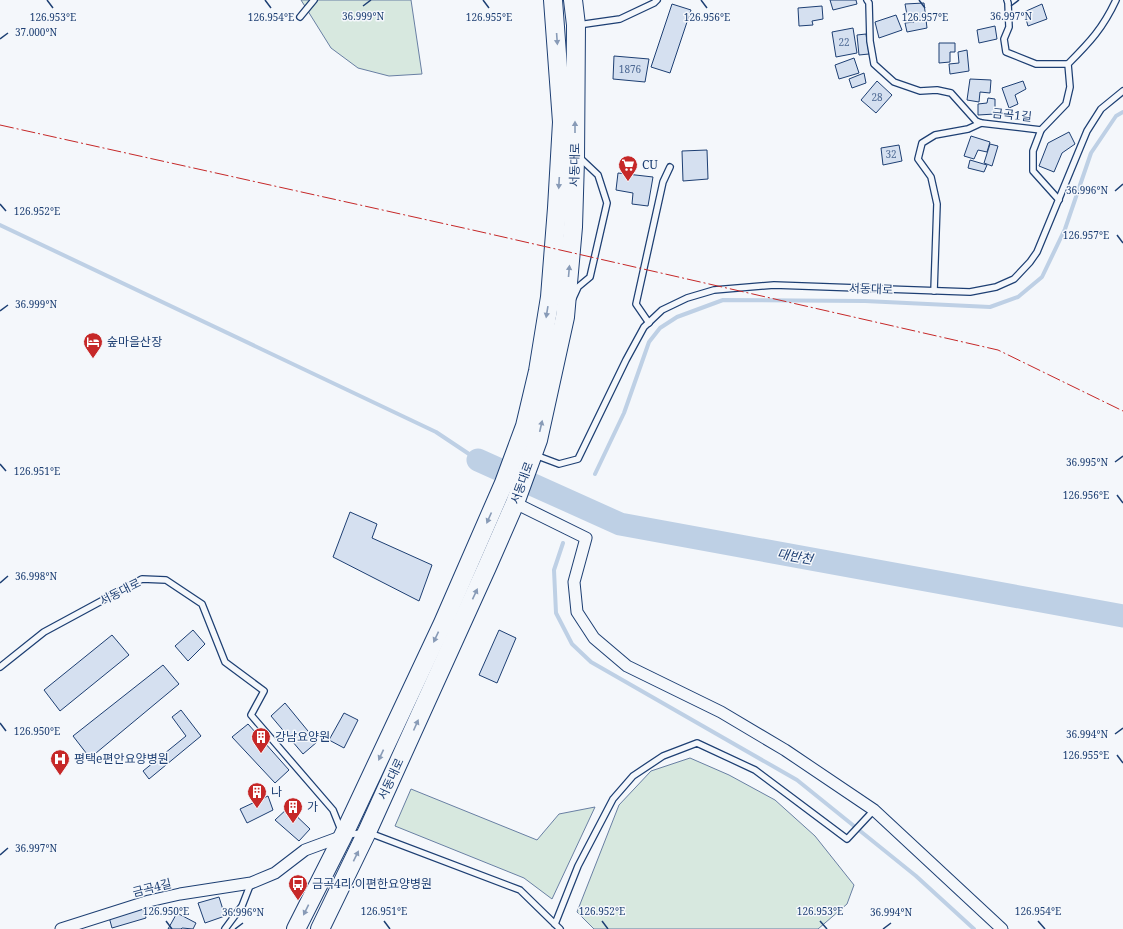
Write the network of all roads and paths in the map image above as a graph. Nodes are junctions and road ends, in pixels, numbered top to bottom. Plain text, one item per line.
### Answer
1 (314, 0) edge
2 (553, 0) edge
3 (573, 0) edge
4 (657, 0) edge
5 (867, 0) edge
6 (1007, 0) edge
7 (1116, 0) edge
8 (300, 17) dead end
9 (576, 25) junction
10 (1068, 64) junction
11 (1123, 91) edge
12 (981, 123) junction
13 (1042, 130) junction
14 (575, 155) junction
15 (670, 167) dead end
16 (1059, 200) junction
17 (934, 291) junction
18 (565, 317) junction
19 (649, 323) junction
20 (525, 458) junction
21 (517, 498) junction
22 (0, 667) edge
23 (874, 810) junction
24 (367, 832) junction
25 (343, 836) junction
26 (251, 883) junction
27 (556, 924) junction
28 (61, 929) edge
29 (225, 929) edge
30 (296, 929) edge
31 (320, 929) edge
32 (560, 929) edge
33 (1002, 929) edge

1 - 8 lane
2 -> 20 main road, 서동대로
3 - 9 main road, 서동대로
4 - 9 lane
5 - 12 lane, 금곡1길
6 - 10 lane
7 - 10 lane
14 -> 9 main road, 서동대로
10 - 13 lane, 금곡1길
11 - 16 lane
12 - 13 lane, 금곡1길
12 - 17 lane
13 - 16 lane, 금곡1길
18 -> 14 main road, 서동대로
14 - 18 lane
15 - 19 lane
16 - 17 lane, 서동대로
17 - 19 lane, 서동대로
20 -> 18 main road, 서동대로
19 - 20 lane, 서동대로
20 - 21 main road, 서동대로
20 -> 25 main road, 서동대로
21 - 23 street
24 -> 21 main road, 서동대로
22 - 25 lane, 서동대로
23 - 27 lane
23 - 33 street
24 - 25 lane
24 - 27 lane
31 -> 24 main road, 서동대로
25 - 26 street, 금곡4길
25 -> 30 main road, 서동대로
26 - 28 street, 금곡4길
26 - 29 lane
27 - 32 lane

